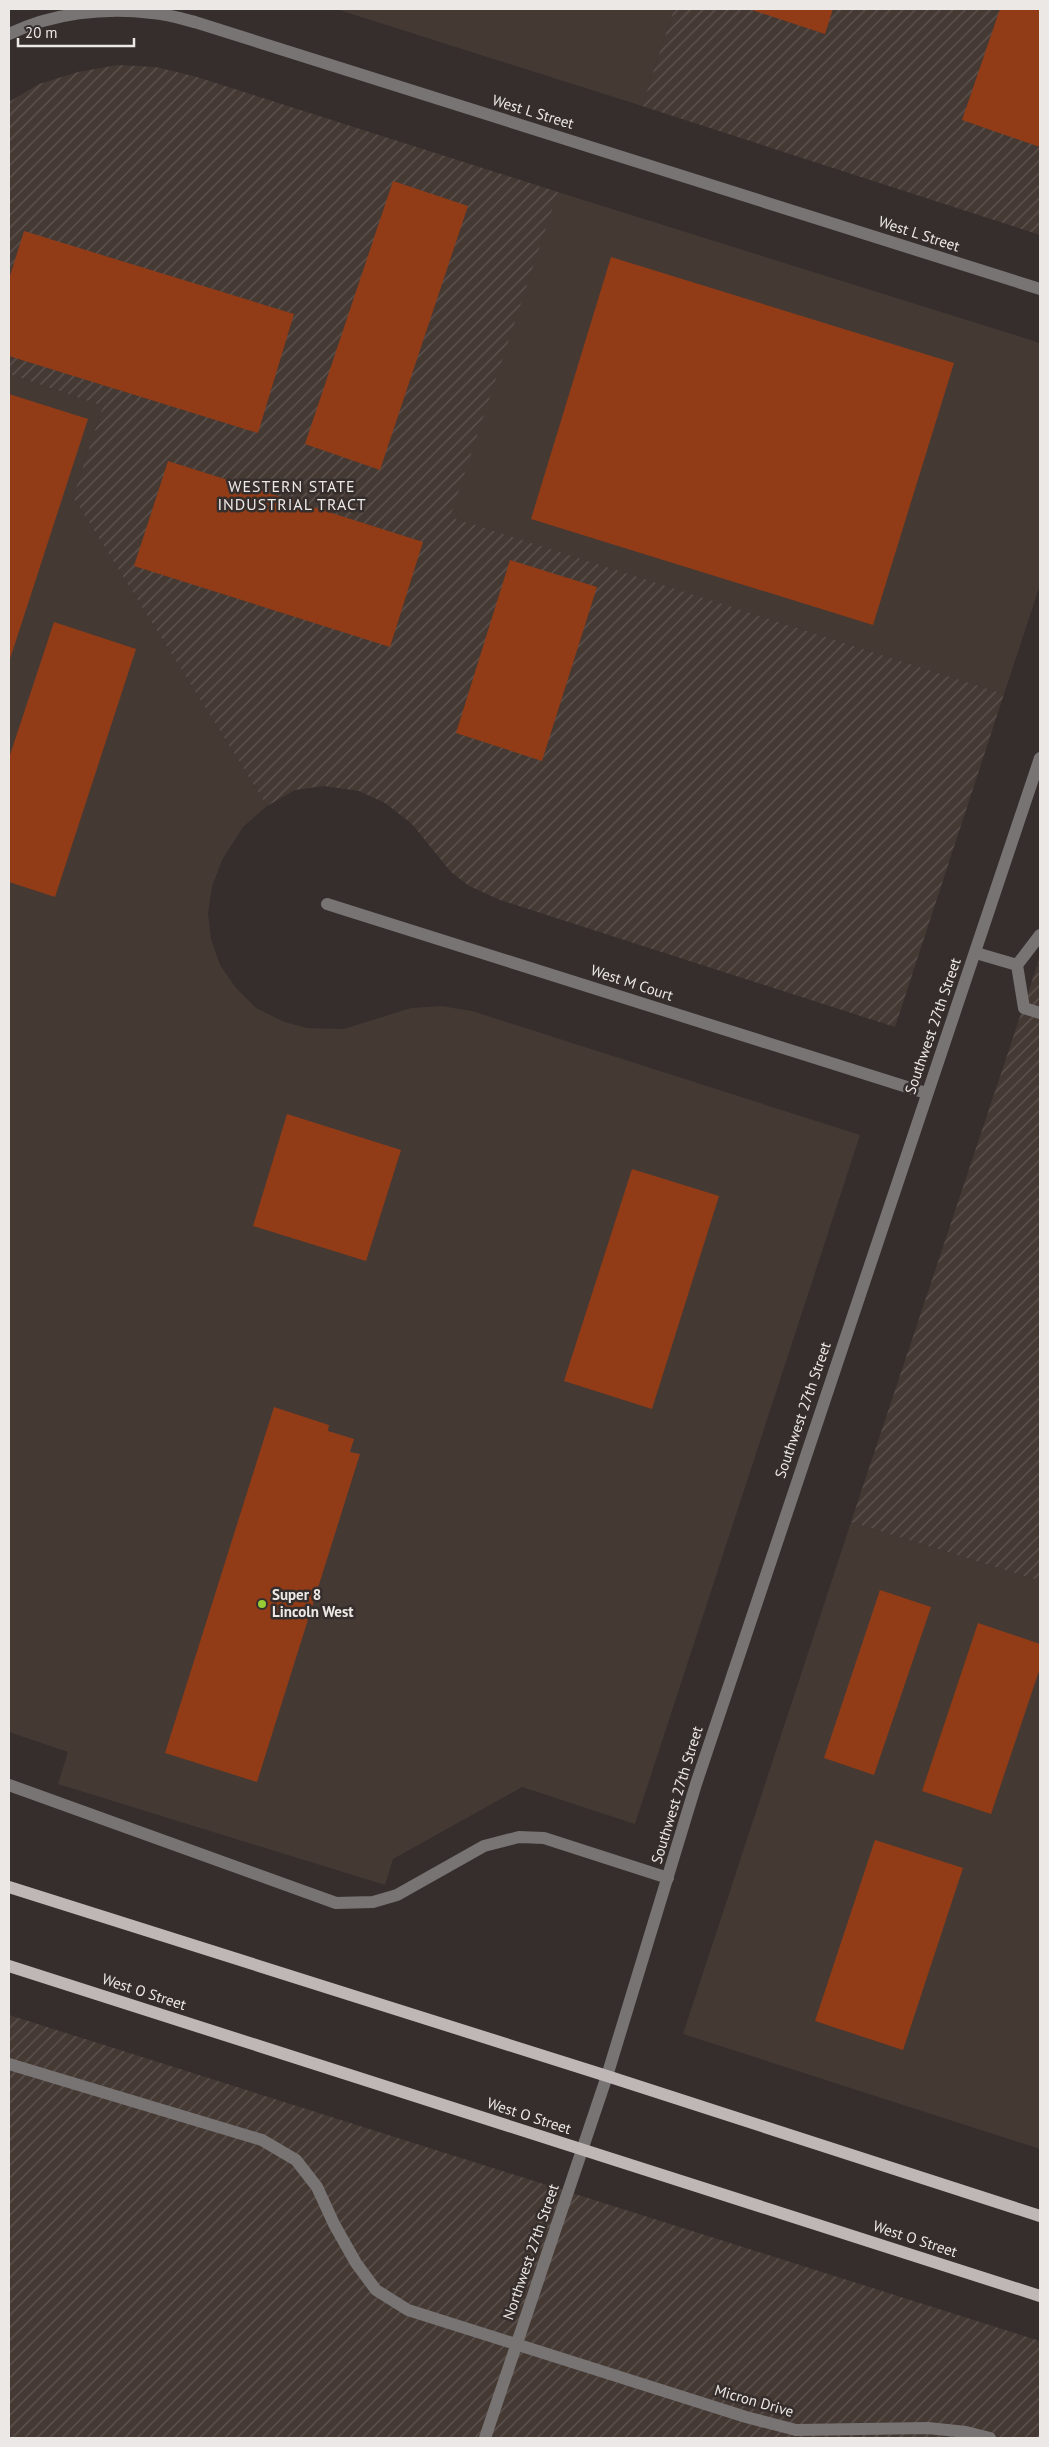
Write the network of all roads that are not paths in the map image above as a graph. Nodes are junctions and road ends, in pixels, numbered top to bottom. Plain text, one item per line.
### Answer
1 (10, 34) edge
2 (1040, 289) edge
3 (1040, 758) edge
4 (327, 904) dead end
5 (1040, 935) edge
6 (976, 952) junction
7 (1017, 965) junction
8 (1040, 1013) edge
9 (926, 1093) junction
10 (9, 1785) edge
11 (668, 1878) junction
12 (9, 1887) edge
13 (9, 1966) edge
14 (9, 2064) edge
15 (607, 2076) junction
16 (582, 2150) junction
17 (1040, 2216) edge
18 (1040, 2296) edge
19 (517, 2344) junction
20 (485, 2438) edge
21 (990, 2438) edge

1 - 2 street, West L Street
3 - 6 street, Southwest 27th Street
4 - 9 street, West M Court
5 - 7 street
6 - 7 street
6 - 9 street, Southwest 27th Street
7 - 8 street
9 - 11 street, Southwest 27th Street
10 - 11 street
11 - 15 street, Southwest 27th Street
12 - 15 main road
13 - 16 main road, West O Street
14 - 19 street, Micron Drive
15 - 16 street, Northwest 27th Street
15 - 17 main road
16 - 18 main road, West O Street
16 - 19 street, Northwest 27th Street
19 - 20 street, Northwest 27th Street
19 - 21 street, Micron Drive

